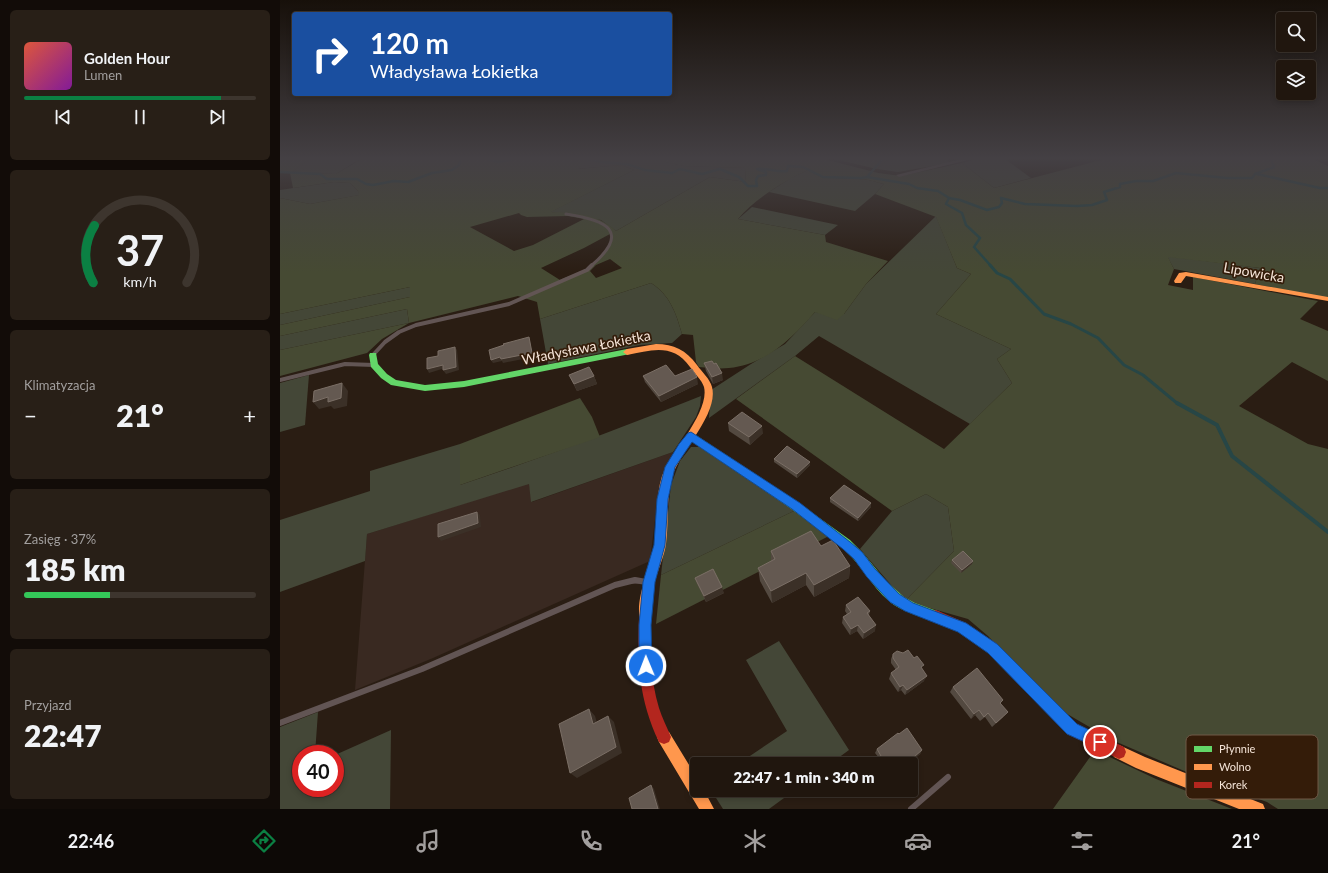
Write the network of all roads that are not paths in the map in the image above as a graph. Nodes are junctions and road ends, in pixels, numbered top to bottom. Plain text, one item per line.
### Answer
1 (566, 214) dead end
2 (1178, 281) dead end
3 (1328, 299) edge
4 (374, 360) junction
5 (280, 380) edge
6 (691, 436) junction
7 (649, 582) junction
8 (280, 723) edge
9 (948, 776) dead end
10 (1186, 781) edge
11 (1233, 799) edge
12 (708, 809) edge
13 (911, 809) edge
14 (1258, 809) edge

1 - 4 lane
2 - 3 street, Lipowicka
4 - 5 lane
4 - 6 street, Władysława Łokietka
6 - 7 street, Władysława Łokietka
6 - 10 street
7 - 8 lane
7 - 12 street, Władysława Łokietka
9 - 13 lane
11 - 14 street

